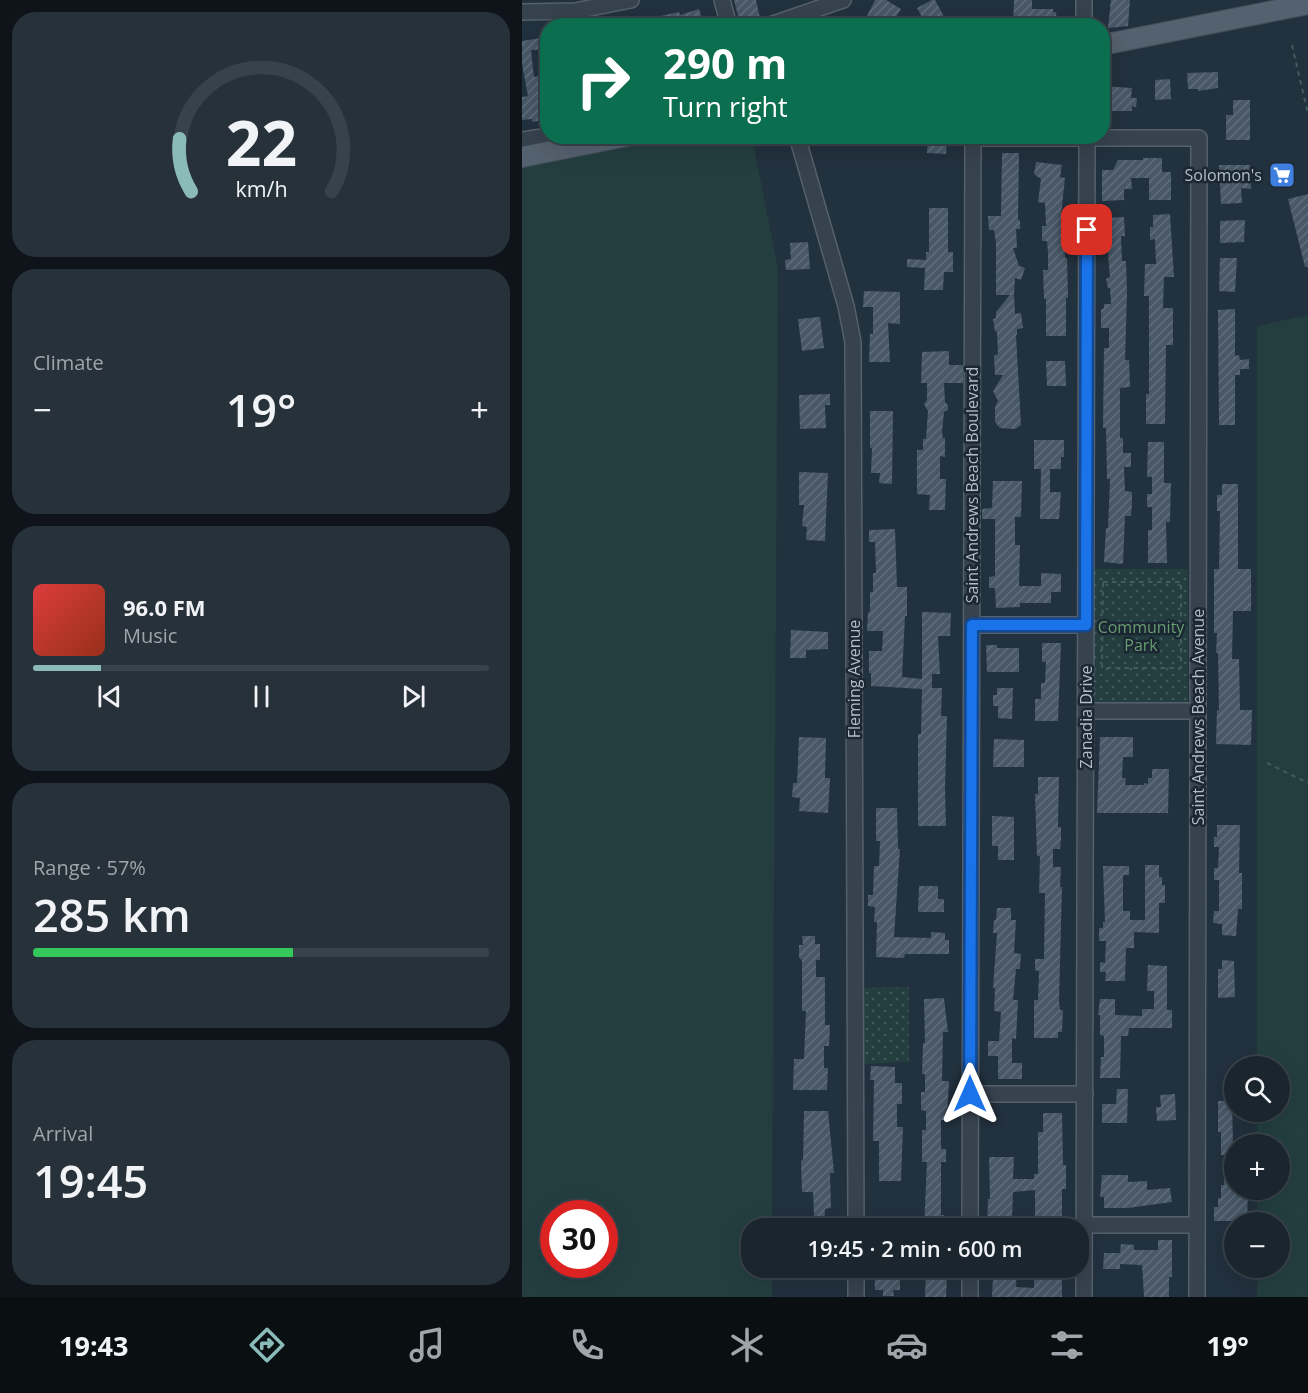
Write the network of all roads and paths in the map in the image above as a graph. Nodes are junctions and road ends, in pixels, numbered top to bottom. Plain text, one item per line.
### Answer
1 (631, 0) edge
2 (722, 0) edge
3 (843, 0) edge
4 (1084, 0) edge
5 (1308, 4) edge
6 (522, 12) edge
7 (727, 18) edge
8 (790, 18) edge
9 (1084, 18) edge
10 (1110, 43) edge
11 (1292, 45) dead end
12 (1308, 114) edge
13 (540, 137) edge
14 (1110, 138) edge
15 (522, 140) edge
16 (587, 144) edge
17 (799, 144) edge
18 (973, 144) edge
19 (1087, 144) edge
20 (522, 157) edge
21 (1103, 582) joint
22 (972, 625) junction
23 (1086, 625) junction
24 (1086, 711) junction
25 (1198, 711) junction
26 (1267, 763) dead end
27 (1308, 783) edge
28 (970, 1094) junction
29 (1085, 1094) junction
30 (856, 1218) edge
31 (970, 1218) edge
32 (1085, 1218) edge
33 (1089, 1225) edge
34 (1197, 1225) junction
35 (856, 1278) edge
36 (970, 1278) edge
37 (1084, 1278) edge
38 (856, 1297) edge
39 (970, 1297) edge
40 (1084, 1297) edge
41 (1197, 1297) edge

1 - 6 street
2 - 7 street
3 - 8 street
4 - 9 street
5 - 10 main road
11 - 12 path
13 - 15 street
14 - 25 street, Saint Andrews Beach Avenue
16 - 20 main road
17 - 30 street, Fleming Avenue
18 - 22 street, Saint Andrews Beach Boulevard
19 - 23 street, Zanadia Drive
21 - 21 path
22 - 23 street
22 - 28 street, Saint Andrews Beach Boulevard
23 - 24 street, Zanadia Drive
24 - 25 street
24 - 29 street, Zanadia Drive
25 - 34 street, Saint Andrews Beach Avenue
26 - 27 path
28 - 29 street
28 - 31 street, Saint Andrews Beach Boulevard
29 - 32 street, Zanadia Drive
33 - 34 street
34 - 41 street, Saint Andrews Beach Avenue
35 - 38 street
36 - 39 street
37 - 40 street, Zanadia Drive

